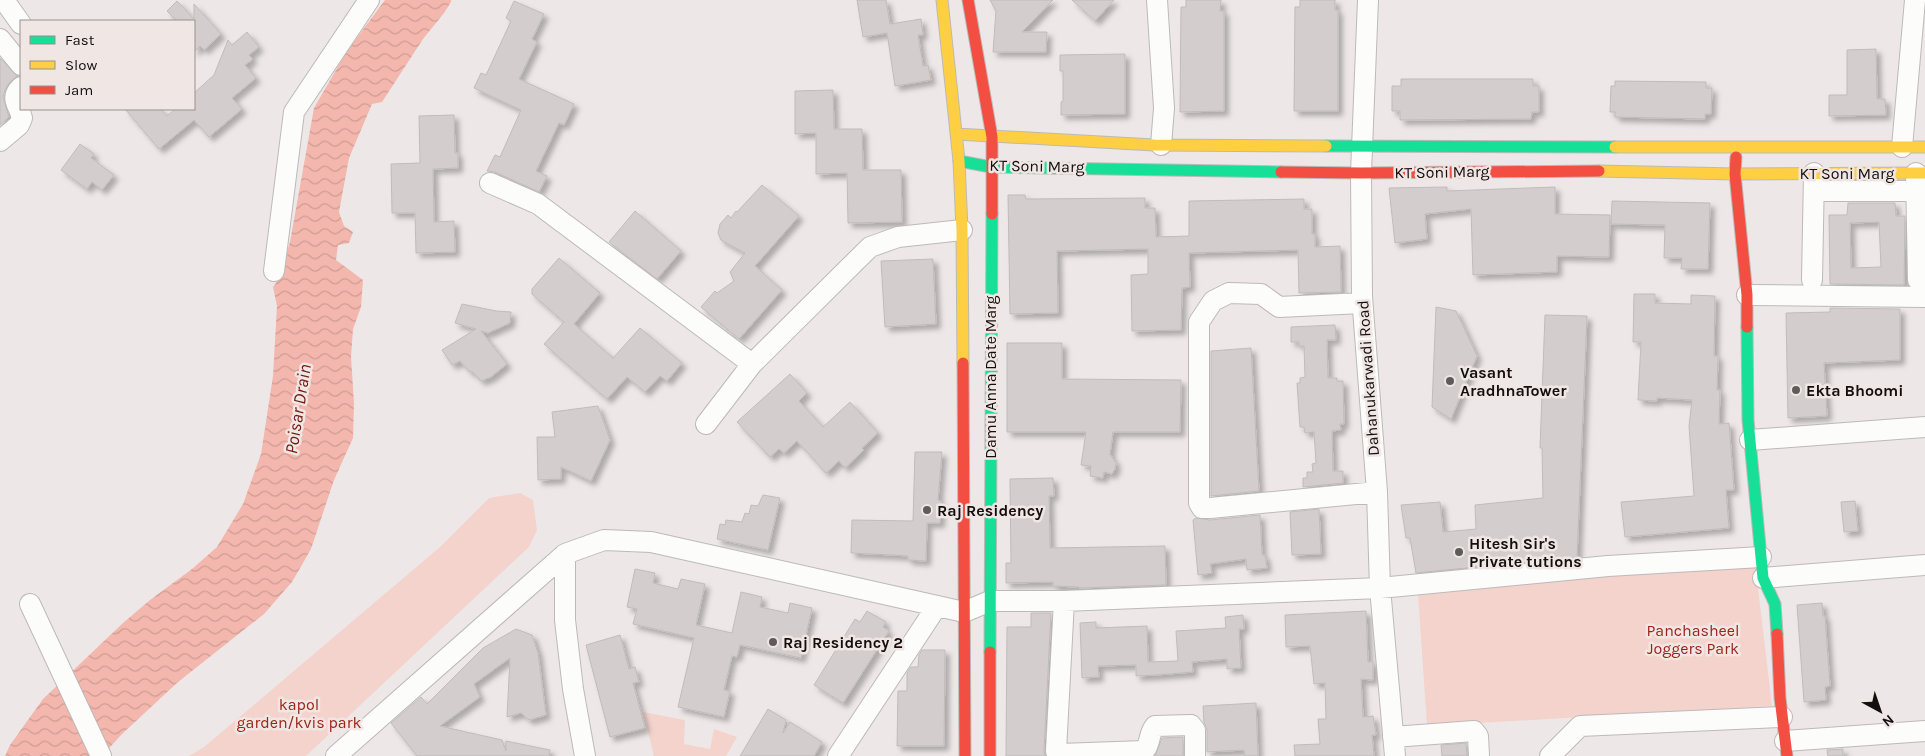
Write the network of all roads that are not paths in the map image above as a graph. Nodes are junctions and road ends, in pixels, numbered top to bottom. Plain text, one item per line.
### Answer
1 (369, 0) edge
2 (942, 0) edge
3 (968, 0) edge
4 (1157, 0) edge
5 (1368, 0) edge
6 (1918, 5) edge
7 (0, 39) edge
8 (20, 64) edge
9 (20, 88) edge
10 (956, 134) junction
11 (992, 137) junction
12 (0, 141) edge
13 (1161, 145) junction
14 (1362, 145) junction
15 (1925, 146) edge
16 (1902, 147) junction
17 (1736, 148) junction
18 (959, 161) junction
19 (991, 167) junction
20 (1362, 173) junction
21 (1735, 174) junction
22 (1919, 179) edge
23 (1814, 182) junction
24 (490, 183) dead end
25 (962, 230) junction
26 (274, 271) dead end
27 (1812, 280) dead end
28 (1921, 289) edge
29 (1747, 295) junction
30 (1362, 303) junction
31 (752, 364) junction
32 (706, 424) dead end
33 (1925, 427) edge
34 (1750, 440) junction
35 (1376, 492) junction
36 (565, 554) junction
37 (1761, 557) junction
38 (1925, 565) edge
39 (1763, 578) junction
40 (1380, 588) junction
41 (990, 600) junction
42 (1064, 601) junction
43 (30, 604) dead end
44 (937, 606) junction
45 (964, 612) junction
46 (1782, 717) junction
47 (1925, 731) edge
48 (1394, 746) edge
49 (1786, 748) edge
50 (101, 756) edge
51 (336, 756) edge
52 (585, 756) edge
53 (838, 756) edge
54 (964, 756) edge
55 (990, 756) edge
56 (1195, 756) edge
57 (1479, 756) edge
58 (1550, 756) edge

1 - 26 street
2 - 10 street, Damu Anna Date Marg
3 - 11 street, Damu Anna Date Marg
4 - 13 street
5 - 14 street, Dahanukarwadi Road
6 - 16 street
7 - 8 street
9 - 12 street
10 - 11 street, KT Soni Marg
10 - 18 street, Damu Anna Date Marg
11 - 13 street, KT Soni Marg
11 - 19 street, Damu Anna Date Marg
13 - 14 street, KT Soni Marg
14 - 17 street, KT Soni Marg
14 - 20 street, Dahanukarwadi Road
15 - 16 street, KT Soni Marg
16 - 17 street, KT Soni Marg
17 - 21 street
18 - 19 street, KT Soni Marg
18 - 25 street, Damu Anna Date Marg
19 - 20 street, KT Soni Marg
19 - 41 street, Damu Anna Date Marg
20 - 21 street, KT Soni Marg
20 - 30 street, Dahanukarwadi Road
21 - 23 street, KT Soni Marg
21 - 29 street
22 - 23 street
22 - 28 street
23 - 27 street
24 - 31 street
25 - 31 street
25 - 45 street, Damu Anna Date Marg
28 - 29 street
29 - 34 street
30 - 35 street, Dahanukarwadi Road
30 - 35 street
31 - 32 street
33 - 34 street
34 - 37 street
35 - 40 street, Dahanukarwadi Road
36 - 44 street
36 - 51 street
36 - 52 street
37 - 39 street
37 - 40 street
38 - 39 street
39 - 46 street
40 - 42 street
40 - 48 street, Dahanukarwadi Road
41 - 42 street
41 - 45 street
41 - 55 street, Damu Anna Date Marg
42 - 56 street
43 - 50 street
44 - 45 street
44 - 53 street
45 - 54 street, Damu Anna Date Marg
46 - 49 street
46 - 58 street
47 - 49 street
48 - 57 street

